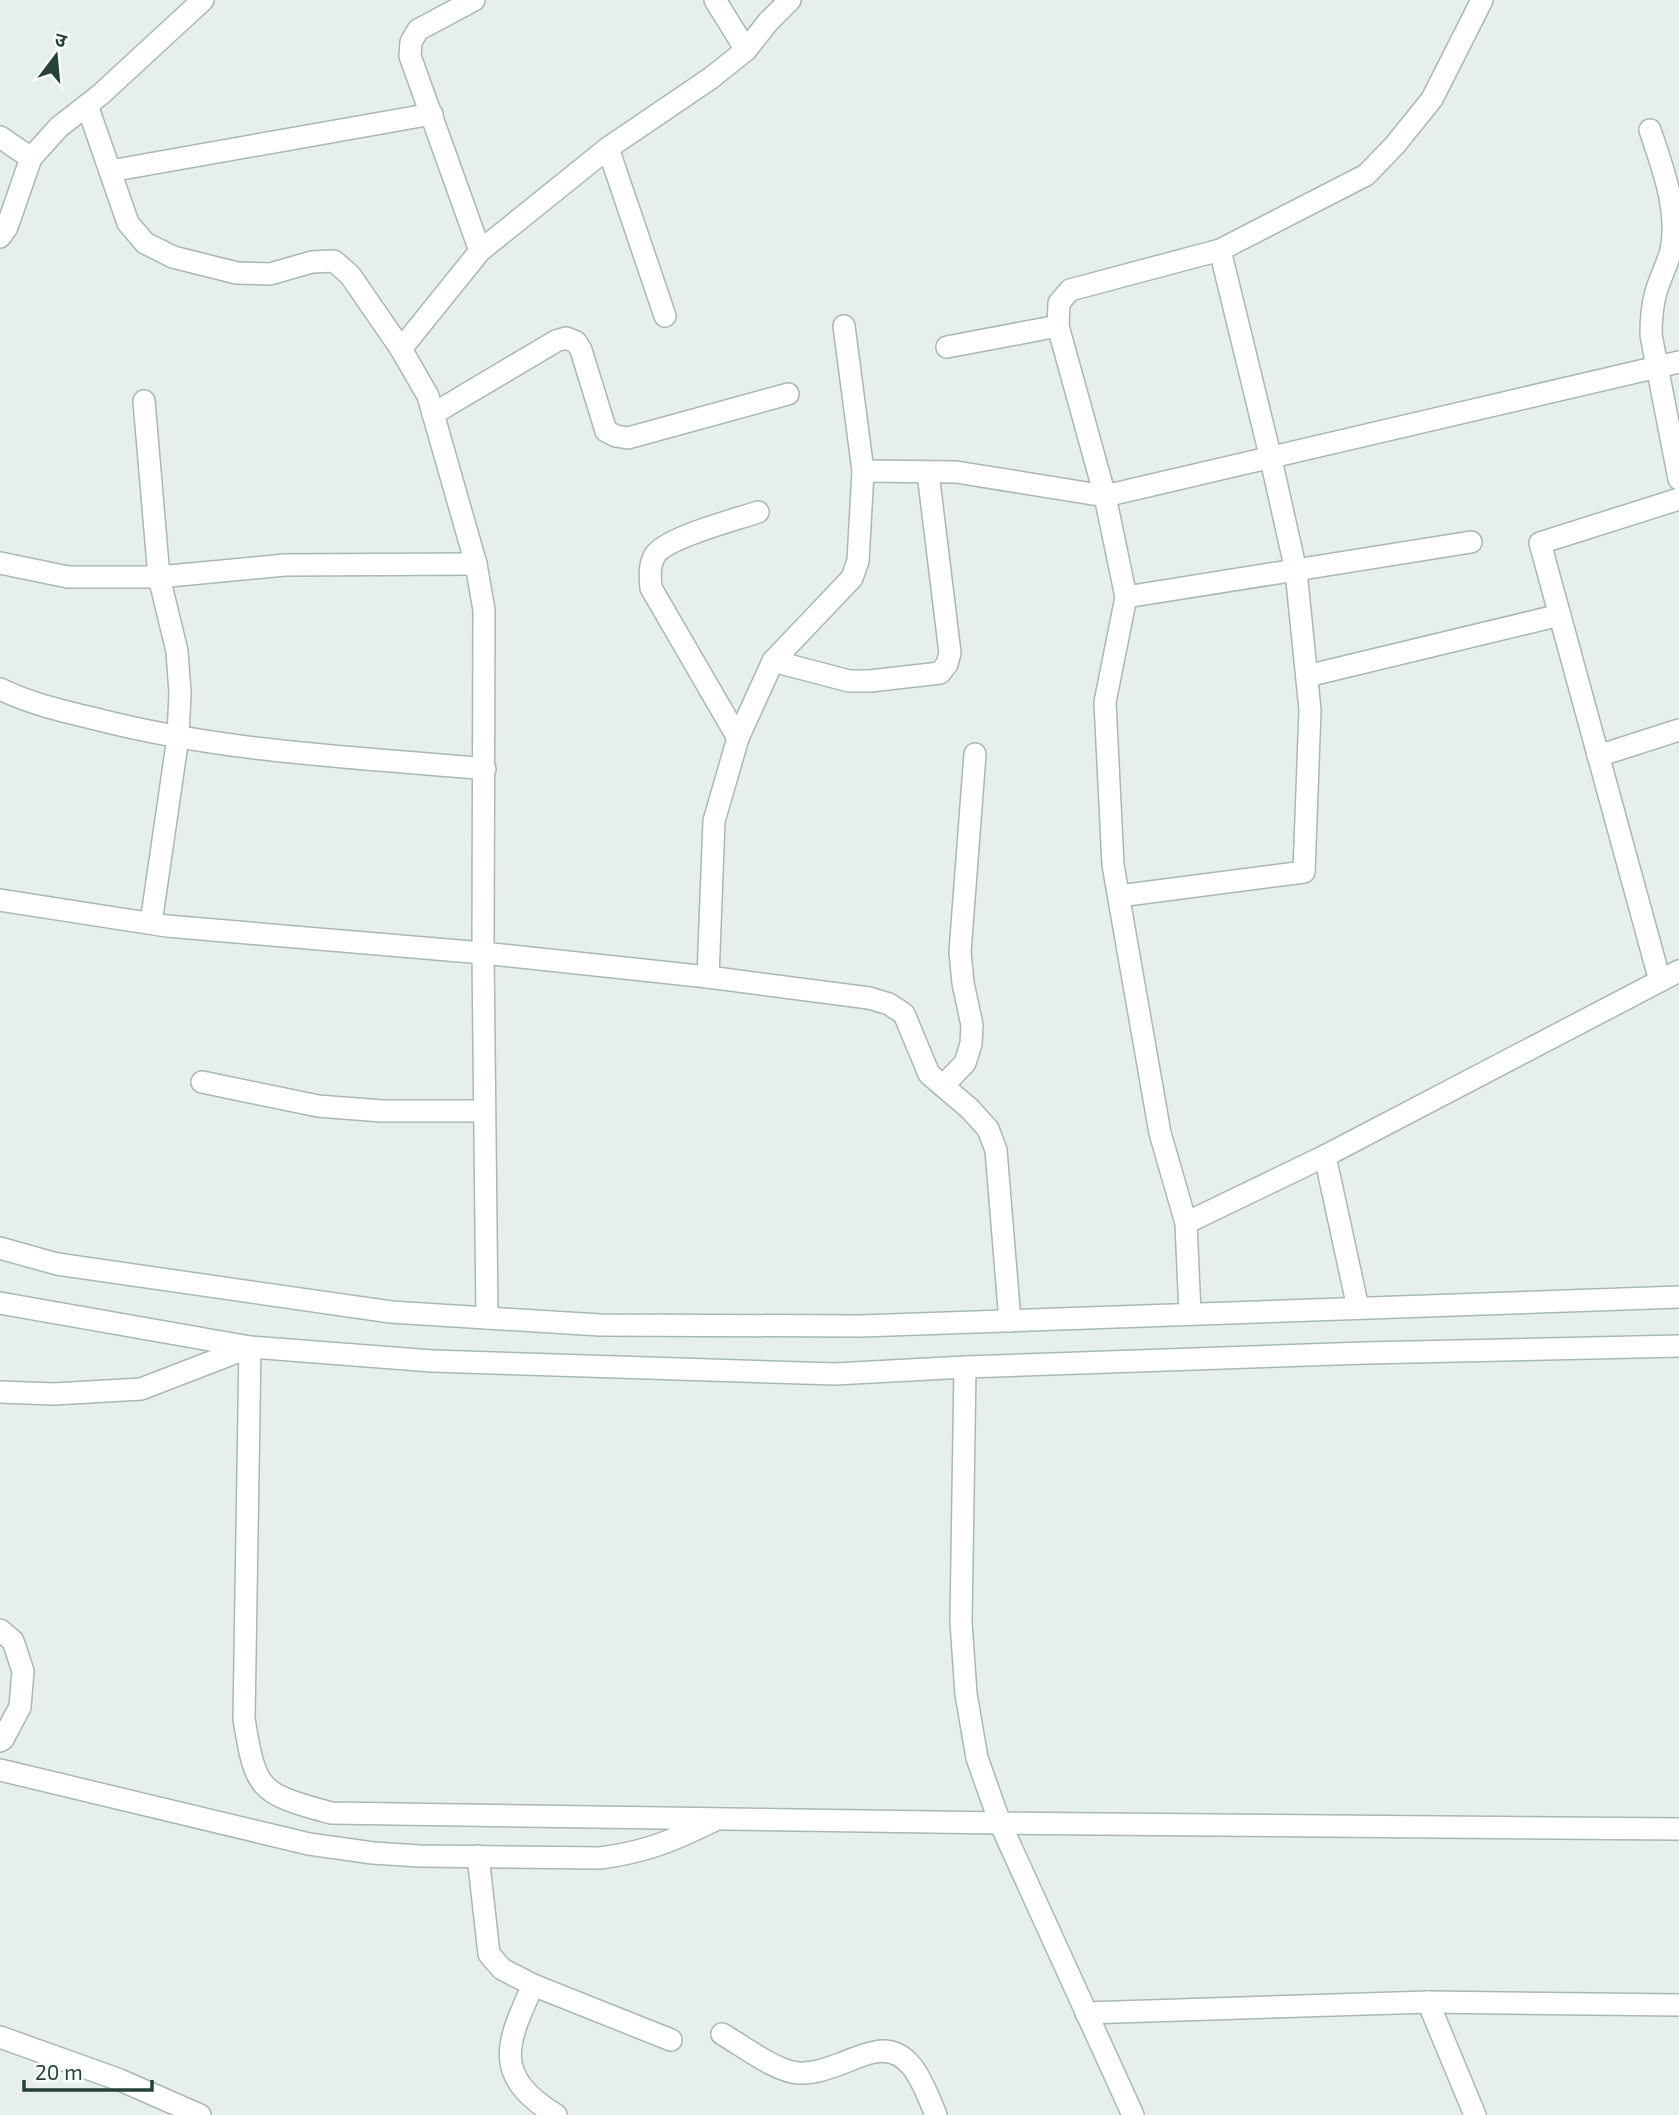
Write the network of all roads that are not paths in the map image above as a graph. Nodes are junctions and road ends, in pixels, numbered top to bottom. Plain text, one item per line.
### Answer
1 (204, 0) edge
2 (474, 0) edge
3 (715, 0) edge
4 (790, 0) edge
5 (1482, 0) edge
6 (746, 50) junction
7 (87, 105) junction
8 (432, 114) junction
9 (1650, 130) dead end
10 (0, 136) edge
11 (608, 148) junction
12 (30, 158) junction
13 (110, 170) junction
14 (0, 237) edge
15 (1220, 250) junction
16 (480, 251) junction
17 (665, 316) dead end
18 (844, 326) dead end
19 (1058, 326) junction
20 (947, 347) dead end
21 (401, 349) junction
22 (1679, 362) edge
23 (1657, 368) junction
24 (788, 394) dead end
25 (144, 401) dead end
26 (433, 414) junction
27 (1270, 456) junction
28 (863, 471) junction
29 (928, 473) junction
30 (1679, 478) edge
31 (1105, 496) junction
32 (1679, 499) edge
33 (758, 512) dead end
34 (1471, 542) dead end
35 (0, 563) edge
36 (476, 564) junction
37 (1296, 571) junction
38 (159, 577) junction
39 (1126, 597) junction
40 (1560, 615) junction
41 (773, 661) junction
42 (1307, 676) junction
43 (0, 689) edge
44 (1679, 730) edge
45 (178, 737) junction
46 (738, 738) junction
47 (975, 754) dead end
48 (1598, 756) junction
49 (485, 769) junction
50 (1119, 896) junction
51 (0, 900) edge
52 (151, 923) junction
53 (483, 953) junction
54 (1679, 971) edge
55 (708, 976) junction
56 (1660, 981) junction
57 (202, 1082) dead end
58 (943, 1086) junction
59 (484, 1111) junction
60 (1325, 1156) junction
61 (1186, 1223) junction
62 (0, 1248) edge
63 (1679, 1297) edge
64 (0, 1303) edge
65 (1357, 1308) junction
66 (1190, 1314) junction
67 (487, 1318) junction
68 (1010, 1321) junction
69 (1679, 1346) edge
70 (250, 1347) junction
71 (965, 1367) junction
72 (0, 1392) edge
73 (0, 1630) edge
74 (0, 1741) edge
75 (0, 1770) edge
76 (716, 1819) junction
77 (1000, 1824) junction
78 (1679, 1829) edge
79 (478, 1856) junction
80 (533, 1985) junction
81 (1428, 2002) junction
82 (1679, 2005) edge
83 (1086, 2013) junction
84 (722, 2034) dead end
85 (0, 2037) edge
86 (671, 2040) dead end
87 (200, 2115) edge
88 (556, 2115) edge
89 (936, 2115) edge
90 (1133, 2115) edge
91 (1475, 2115) edge

1 - 7 street
2 - 8 street
3 - 6 street
4 - 6 street
5 - 15 street
6 - 11 street
7 - 12 street
7 - 13 street
8 - 13 street
8 - 16 street
9 - 23 street
10 - 12 street
11 - 16 street
11 - 17 street
12 - 14 street
13 - 21 street
15 - 19 street
15 - 27 street
16 - 21 street
18 - 28 street
19 - 20 street
19 - 31 street
21 - 26 street
22 - 23 street
23 - 27 street
23 - 30 street
24 - 26 street
25 - 38 street
26 - 36 street
27 - 31 street
27 - 37 street
28 - 29 street
28 - 41 street
29 - 31 street
29 - 41 street
31 - 39 street
32 - 40 street
33 - 46 street
34 - 37 street
35 - 38 street
36 - 38 street
36 - 49 street
37 - 39 street
37 - 42 street
38 - 45 street
39 - 50 street
40 - 42 street
40 - 48 street
41 - 46 street
42 - 50 street
43 - 45 street
44 - 48 street
45 - 49 street
45 - 52 street
46 - 55 street
47 - 58 street
48 - 56 street
49 - 53 street
50 - 61 street
51 - 52 street
52 - 53 street
53 - 55 street
53 - 59 street
54 - 56 street
55 - 58 street
56 - 60 street
57 - 59 street
58 - 68 street
59 - 67 street
60 - 61 street
60 - 65 street
61 - 66 street
62 - 67 street
63 - 65 street
64 - 70 street
65 - 66 street
66 - 68 street
67 - 68 street
69 - 71 street
70 - 71 street
70 - 72 street
70 - 76 street
71 - 77 street
73 - 74 street
75 - 79 street
76 - 77 street
76 - 79 street
77 - 78 street
77 - 83 street
79 - 80 street
80 - 86 street
80 - 88 street
81 - 82 street
81 - 83 street
81 - 91 street
83 - 90 street
84 - 89 street
85 - 87 street

